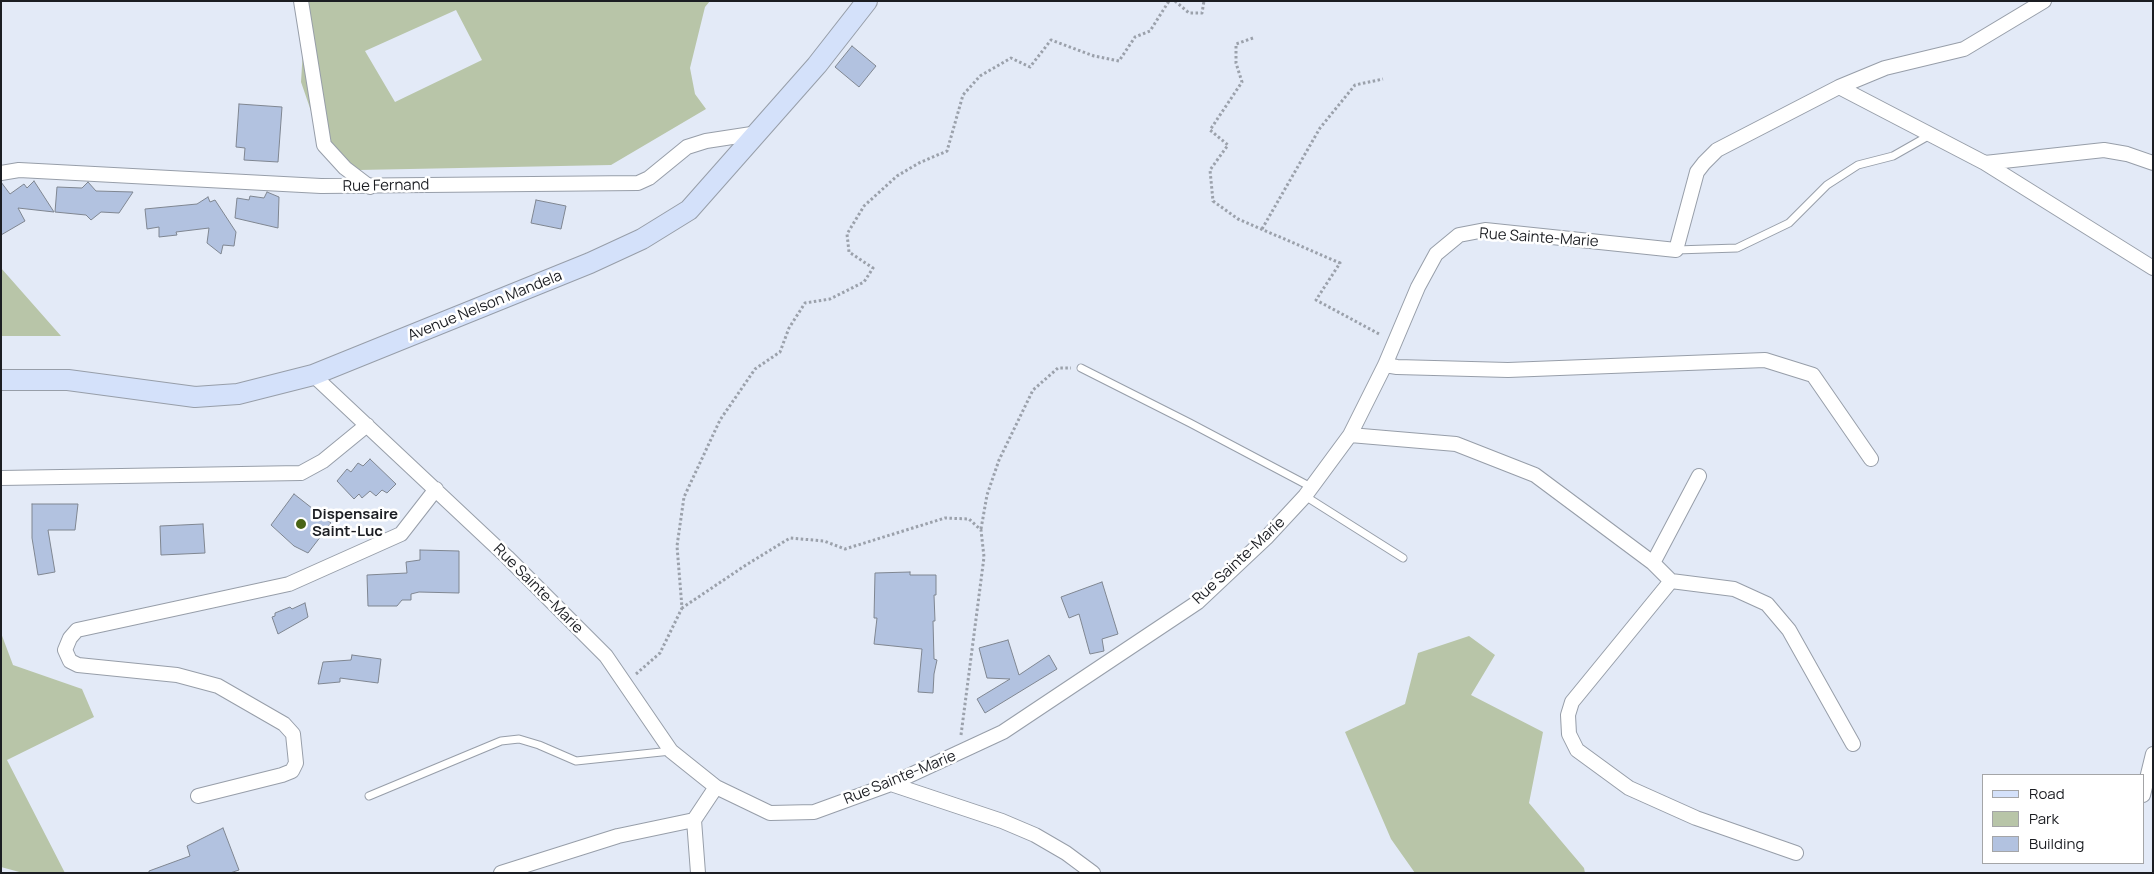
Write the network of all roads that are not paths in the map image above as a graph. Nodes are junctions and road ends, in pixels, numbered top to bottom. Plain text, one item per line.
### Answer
1 (301, 1) edge
2 (867, 1) edge
3 (2044, 1) edge
4 (1839, 87) junction
5 (758, 133) junction
6 (1931, 135) junction
7 (1985, 163) junction
8 (2153, 163) edge
9 (1, 173) edge
10 (370, 186) junction
11 (1676, 250) junction
12 (2153, 268) edge
13 (1385, 364) junction
14 (1081, 368) road end
15 (313, 374) junction
16 (1, 380) edge
17 (367, 425) junction
18 (1350, 434) junction
19 (1871, 459) dead end
20 (1699, 476) dead end
21 (1, 478) edge
22 (436, 489) junction
23 (1308, 492) junction
24 (1403, 558) dead end
25 (1653, 563) junction
26 (1671, 581) junction
27 (1853, 744) dead end
28 (672, 752) junction
29 (2153, 754) edge
30 (890, 784) junction
31 (716, 788) junction
32 (2144, 791) edge
33 (198, 796) dead end
34 (369, 796) dead end
35 (694, 820) junction
36 (1796, 853) dead end
37 (501, 873) edge
38 (698, 873) edge
39 (1093, 873) edge

1 - 10 street
2 - 5 street, Avenue Nelson Mandela
3 - 4 street
4 - 6 street
4 - 11 street
5 - 10 street, Rue Fernand
5 - 15 street, Avenue Nelson Mandela
6 - 7 street
6 - 11 lane
7 - 8 street
7 - 12 street
9 - 10 street, Rue Fernand
11 - 13 street, Rue Sainte-Marie
13 - 18 street, Rue Sainte-Marie
13 - 19 street
14 - 23 lane
15 - 16 street, Avenue Nelson Mandela
15 - 17 street, Rue Sainte-Marie
17 - 21 street
17 - 22 street, Rue Sainte-Marie
18 - 23 street, Rue Sainte-Marie
18 - 25 street
20 - 25 street
22 - 28 street, Rue Sainte-Marie
22 - 33 street
23 - 24 lane
23 - 30 street, Rue Sainte-Marie
25 - 26 street
26 - 27 street
26 - 36 street
28 - 31 street, Rue Sainte-Marie
28 - 34 lane
29 - 32 street
30 - 31 street, Rue Sainte-Marie
30 - 39 street
31 - 35 street
35 - 37 street
35 - 38 street

